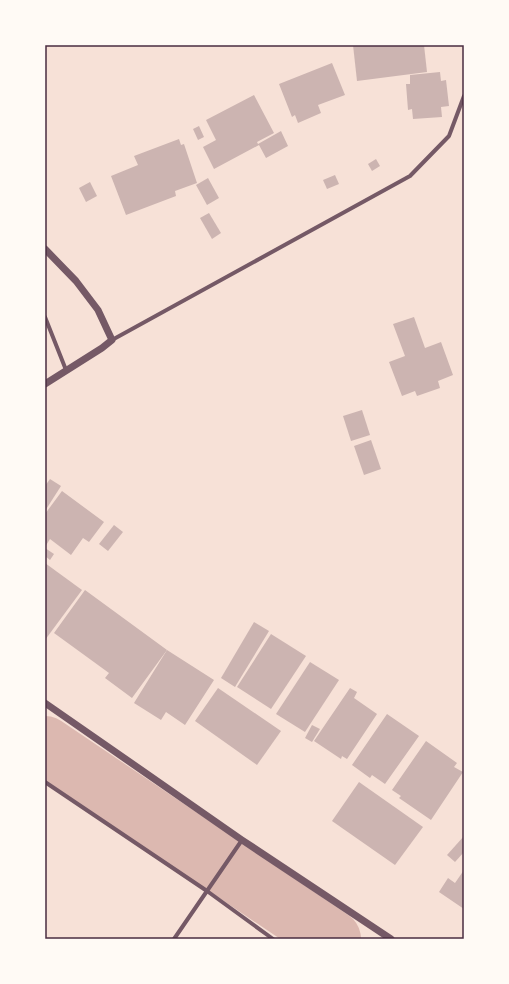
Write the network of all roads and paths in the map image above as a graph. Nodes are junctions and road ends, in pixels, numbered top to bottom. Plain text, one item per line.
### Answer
1 (464, 96) edge
2 (45, 249) edge
3 (45, 316) edge
4 (112, 340) junction
5 (66, 370) junction
6 (45, 384) edge
7 (45, 703) edge
8 (45, 782) edge
9 (242, 840) junction
10 (207, 891) junction
11 (174, 939) edge
12 (274, 939) edge
13 (391, 939) edge

1 - 4 street
2 - 4 street
3 - 5 street
4 - 5 street
5 - 6 street
7 - 9 street
8 - 10 street
9 - 10 street
9 - 13 street
10 - 11 street
10 - 12 street

